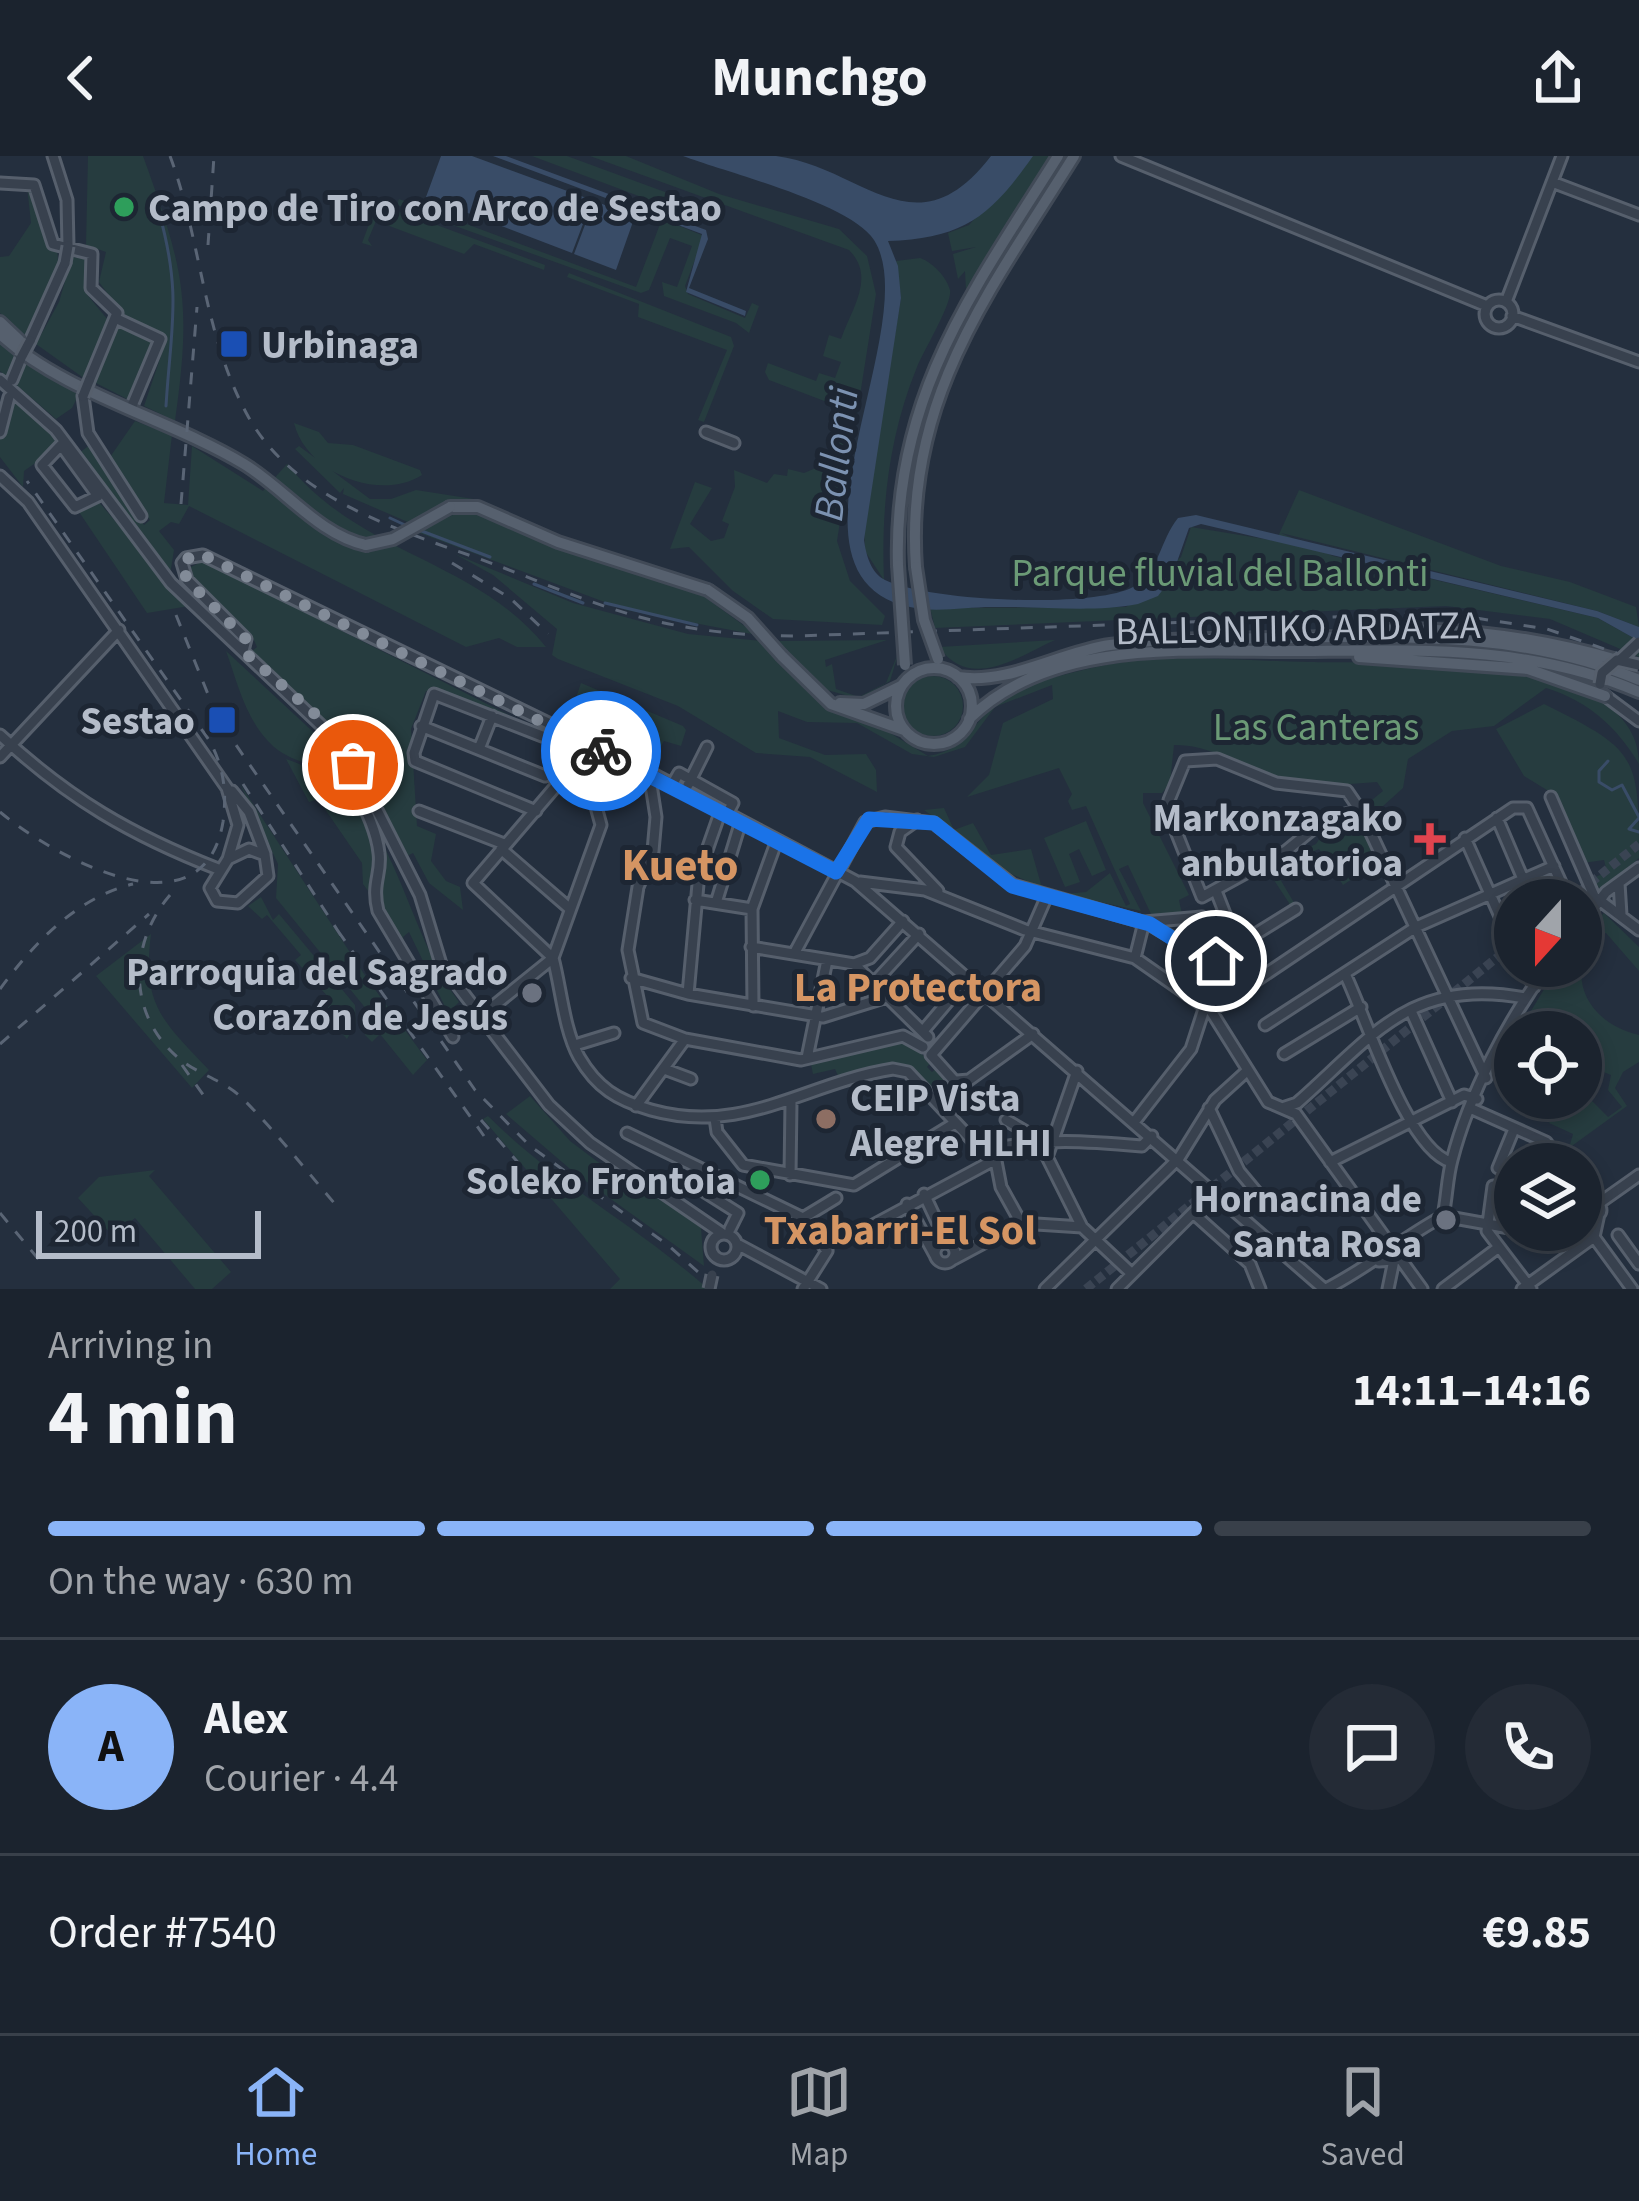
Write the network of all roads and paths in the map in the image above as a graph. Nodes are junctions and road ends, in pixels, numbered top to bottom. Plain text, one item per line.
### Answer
1 (53, 156) edge
2 (1058, 156) edge
3 (1076, 156) edge
4 (1121, 156) edge
5 (1562, 156) edge
6 (1148, 166) junction
7 (1142, 180) dead end
8 (1552, 182) junction
9 (0, 183) edge
10 (1639, 215) edge
11 (64, 248) junction
12 (1506, 302) junction
13 (1487, 306) junction
14 (116, 316) junction
15 (1512, 316) junction
16 (0, 322) edge
17 (0, 334) edge
18 (1639, 362) edge
19 (80, 379) junction
20 (5, 385) edge
21 (131, 408) junction
22 (0, 432) edge
23 (706, 432) dead end
24 (734, 443) dead end
25 (79, 471) junction
26 (0, 476) edge
27 (142, 516) dead end
28 (119, 629) junction
29 (1310, 637) junction
30 (1639, 642) edge
31 (243, 651) junction
32 (1303, 651) junction
33 (1618, 659) junction
34 (1639, 665) edge
35 (954, 674) junction
36 (1639, 680) edge
37 (903, 683) junction
38 (1602, 690) junction
39 (1639, 692) edge
40 (820, 696) junction
41 (492, 716) junction
42 (969, 719) junction
43 (1637, 722) edge
44 (421, 726) junction
45 (556, 730) junction
46 (906, 731) junction
47 (0, 735) edge
48 (542, 736) dead end
49 (13, 747) junction
50 (707, 747) dead end
51 (479, 749) junction
52 (349, 756) junction
53 (0, 758) edge
54 (558, 767) junction
55 (649, 772) junction
56 (545, 776) dead end
57 (691, 780) junction
58 (571, 781) junction
59 (672, 785) junction
60 (556, 786) junction
61 (227, 788) junction
62 (685, 791) junction
63 (1551, 796) dead end
64 (1360, 809) junction
65 (419, 811) dead end
66 (536, 811) junction
67 (724, 812) junction
68 (1497, 818) junction
69 (916, 820) junction
70 (741, 821) junction
71 (1465, 838) junction
72 (777, 840) junction
73 (503, 846) junction
74 (265, 855) junction
75 (227, 859) junction
76 (1554, 866) junction
77 (1639, 868) edge
78 (218, 869) junction
79 (836, 872) junction
80 (1523, 879) joint
81 (1560, 879) edge
82 (1591, 879) edge
83 (855, 881) junction
84 (1396, 884) junction
85 (1617, 884) junction
86 (901, 888) junction
87 (1494, 892) edge
88 (1213, 893) junction
89 (1489, 894) junction
90 (944, 897) junction
91 (1046, 898) junction
92 (695, 900) junction
93 (716, 903) junction
94 (1494, 903) edge
95 (1602, 903) joint
96 (885, 905) junction
97 (569, 908) junction
98 (752, 909) junction
99 (1216, 909) dead end
100 (1296, 909) dead end
101 (1622, 915) junction
102 (903, 920) junction
103 (1144, 922) junction
104 (1416, 927) junction
105 (1639, 930) edge
106 (1035, 933) junction
107 (919, 934) junction
108 (1237, 944) junction
109 (751, 946) junction
110 (794, 954) junction
111 (553, 958) junction
112 (1135, 958) junction
113 (827, 960) junction
114 (854, 964) junction
115 (1345, 974) junction
116 (1258, 975) junction
117 (631, 978) junction
118 (968, 978) junction
119 (873, 984) junction
120 (1534, 987) edge
121 (985, 992) junction
122 (688, 994) junction
123 (1448, 996) junction
124 (887, 997) junction
125 (1525, 998) junction
126 (753, 1006) junction
127 (1361, 1007) junction
128 (1208, 1008) junction
129 (1411, 1011) junction
130 (817, 1013) junction
131 (480, 1017) junction
132 (1265, 1025) dead end
133 (1372, 1031) junction
134 (614, 1033) dead end
135 (1033, 1034) junction
136 (452, 1037) dead end
137 (925, 1038) junction
138 (685, 1039) junction
139 (575, 1046) junction
140 (1284, 1054) dead end
141 (807, 1058) junction
142 (667, 1070) junction
143 (1247, 1070) junction
144 (1077, 1071) junction
145 (1486, 1078) junction
146 (692, 1079) dead end
147 (956, 1080) junction
148 (967, 1095) dead end
149 (791, 1102) junction
150 (1452, 1102) junction
151 (1474, 1104) junction
152 (636, 1106) junction
153 (1281, 1107) junction
154 (1209, 1108) junction
155 (715, 1118) junction
156 (1006, 1120) dead end
157 (1135, 1121) junction
158 (1410, 1122) junction
159 (955, 1124) junction
160 (1514, 1129) junction
161 (627, 1133) dead end
162 (1028, 1133) dead end
163 (1152, 1136) junction
164 (1048, 1140) junction
165 (1508, 1143) edge
166 (1547, 1143) edge
167 (996, 1154) junction
168 (1178, 1158) junction
169 (1330, 1162) junction
170 (1451, 1162) junction
171 (790, 1174) junction
172 (1639, 1175) edge
173 (700, 1189) dead end
174 (1493, 1190) dead end
175 (1215, 1191) junction
176 (924, 1194) junction
177 (836, 1198) dead end
178 (907, 1204) junction
179 (1602, 1205) edge
180 (1268, 1206) dead end
181 (697, 1213) junction
182 (1193, 1213) junction
183 (1443, 1216) junction
184 (803, 1218) junction
185 (1021, 1223) junction
186 (1487, 1224) junction
187 (1494, 1225) edge
188 (1082, 1227) junction
189 (727, 1231) junction
190 (862, 1231) dead end
191 (1618, 1235) dead end
192 (1095, 1237) junction
193 (1494, 1237) edge
194 (947, 1243) junction
195 (736, 1244) junction
196 (1391, 1246) junction
197 (712, 1249) junction
198 (1602, 1249) edge
199 (1628, 1249) junction
200 (1494, 1251) edge
201 (1502, 1251) edge
202 (1577, 1251) edge
203 (764, 1256) junction
204 (936, 1257) junction
205 (728, 1258) junction
206 (954, 1259) junction
207 (1379, 1262) junction
208 (1612, 1262) junction
209 (1639, 1264) edge
210 (1131, 1273) junction
211 (714, 1275) junction
212 (806, 1285) edge
213 (1527, 1288) edge
214 (712, 1289) edge
215 (821, 1289) edge
216 (1045, 1289) edge
217 (1117, 1289) edge
218 (1260, 1289) edge
219 (1325, 1289) edge
220 (1388, 1289) edge
221 (1422, 1289) edge
222 (1443, 1289) edge
223 (1632, 1289) edge

1 - 11 street
2 - 37 main road, bridge
3 - 35 main road, bridge
4 - 6 street
5 - 8 street
6 - 7 street
6 - 13 street
8 - 10 street
8 - 12 street
9 - 11 street
11 - 14 street
11 - 20 street, bridge
12 - 13 street
12 - 15 street
13 - 15 street
14 - 19 street
14 - 21 street
15 - 18 street
16 - 19 main road
17 - 19 main road
19 - 21 main road
19 - 27 street, bridge
20 - 22 street
20 - 25 street
21 - 40 main road, bridge
23 - 24 street
25 - 25 street
25 - 31 street
26 - 28 street
28 - 49 street
28 - 61 street
29 - 33 main road
29 - 35 main road, BALLONTIKO ARDATZA
29 - 36 main road, BALLONTIKO ARDATZA
30 - 33 street, bridge
31 - 45 street
31 - 52 street
32 - 38 main road
32 - 39 main road, BALLONTIKO ARDATZA
32 - 42 main road, BALLONTIKO ARDATZA
33 - 34 street, bridge
33 - 38 street, bridge
35 - 37 main road
35 - 42 main road
37 - 40 main road
37 - 46 main road
38 - 43 street
40 - 46 main road
41 - 44 street
41 - 48 street
41 - 51 street
42 - 46 main road
44 - 51 street
44 - 66 street
45 - 54 street
45 - 55 street
47 - 49 street
49 - 53 street
49 - 78 street
50 - 57 street
51 - 56 street
52 - 131 street
52 - 136 street
54 - 58 street
54 - 60 street
55 - 59 street
55 - 117 street
57 - 59 street
57 - 62 street
57 - 67 street
58 - 60 street
58 - 97 street
59 - 62 street
60 - 66 street
61 - 74 street
61 - 75 street
62 - 67 street
63 - 82 street
64 - 84 street
64 - 88 street
64 - 88 street
65 - 73 street
66 - 73 street
67 - 70 street
67 - 92 street
68 - 71 street
68 - 76 street
68 - 80 street
69 - 79 street
69 - 90 street
69 - 91 street
70 - 72 street
70 - 93 street
71 - 84 street
71 - 89 street
72 - 79 street
72 - 98 street
73 - 97 street
73 - 111 street
74 - 75 street
74 - 78 street
75 - 78 street
76 - 80 street
76 - 81 street
77 - 85 street
79 - 83 street
79 - 110 street
83 - 86 street
83 - 96 street
84 - 104 street
84 - 116 street
85 - 95 street
85 - 101 street
86 - 90 street
86 - 96 street
87 - 89 street
88 - 99 street
88 - 108 street
89 - 94 street
89 - 104 street
90 - 106 street
91 - 103 street
91 - 106 street
92 - 93 street
92 - 122 street
93 - 98 street
95 - 101 street
96 - 102 street
97 - 111 street
98 - 109 street
100 - 108 street
101 - 105 street
102 - 107 street
102 - 114 street
103 - 108 street
103 - 108 street
103 - 112 street
104 - 115 street
104 - 123 street
106 - 112 street
106 - 121 street
107 - 118 street
107 - 119 street
108 - 116 street
109 - 110 street
109 - 126 street
110 - 113 street
111 - 131 street
111 - 139 street
112 - 128 street
113 - 114 street
113 - 130 street
114 - 119 street
115 - 127 street
115 - 132 street
116 - 128 street
117 - 122 street
117 - 138 street
118 - 121 street
118 - 137 street
119 - 124 street
120 - 125 street
121 - 135 street
121 - 147 street
122 - 126 street
123 - 125 street
123 - 129 street
123 - 145 street
124 - 130 street
124 - 137 street
125 - 145 street
126 - 130 street
127 - 133 street
127 - 140 street
128 - 143 street
128 - 157 street
129 - 133 street
129 - 150 street
130 - 141 street
131 - 181 street
133 - 153 street
133 - 158 street
134 - 139 street
135 - 144 street
135 - 147 street
137 - 141 street
138 - 141 street
138 - 142 street
139 - 152 street
142 - 146 street
142 - 152 street
143 - 153 street
143 - 154 street
144 - 157 street
144 - 164 street
145 - 151 street
147 - 148 street
149 - 155 street
149 - 159 street
149 - 171 street
150 - 151 street
150 - 158 street
151 - 160 street
151 - 170 street
152 - 155 street
153 - 169 street
154 - 168 street
154 - 180 street
155 - 171 street
156 - 162 street
157 - 163 street
158 - 169 street
158 - 170 street
159 - 167 street
159 - 171 street
160 - 165 street
160 - 166 street
161 - 184 street
163 - 164 street
163 - 168 street
164 - 167 street
164 - 188 street
167 - 176 street
167 - 185 street
168 - 175 street
168 - 192 street
169 - 196 street
170 - 183 street
172 - 179 street
173 - 189 street
174 - 186 street
175 - 182 street
175 - 219 street
176 - 178 street
176 - 194 street
177 - 184 street
178 - 190 street
178 - 204 street
181 - 189 street
181 - 197 street
182 - 210 street
182 - 218 street
183 - 186 street
183 - 196 street
184 - 212 street
185 - 188 street
185 - 206 street
186 - 187 street
186 - 193 street
188 - 192 street
189 - 195 street
189 - 197 street
191 - 199 street
192 - 210 street
192 - 216 street
194 - 204 street
194 - 206 street
195 - 203 street
195 - 205 street
196 - 207 street
196 - 221 street
197 - 205 street
197 - 211 street
198 - 208 street
199 - 208 street
199 - 209 street
200 - 222 street
201 - 213 street
202 - 213 street
203 - 205 street
203 - 212 street
204 - 206 street
205 - 211 street
207 - 219 street
207 - 220 street
208 - 223 street
210 - 217 street
211 - 214 street, bridge
212 - 215 street

